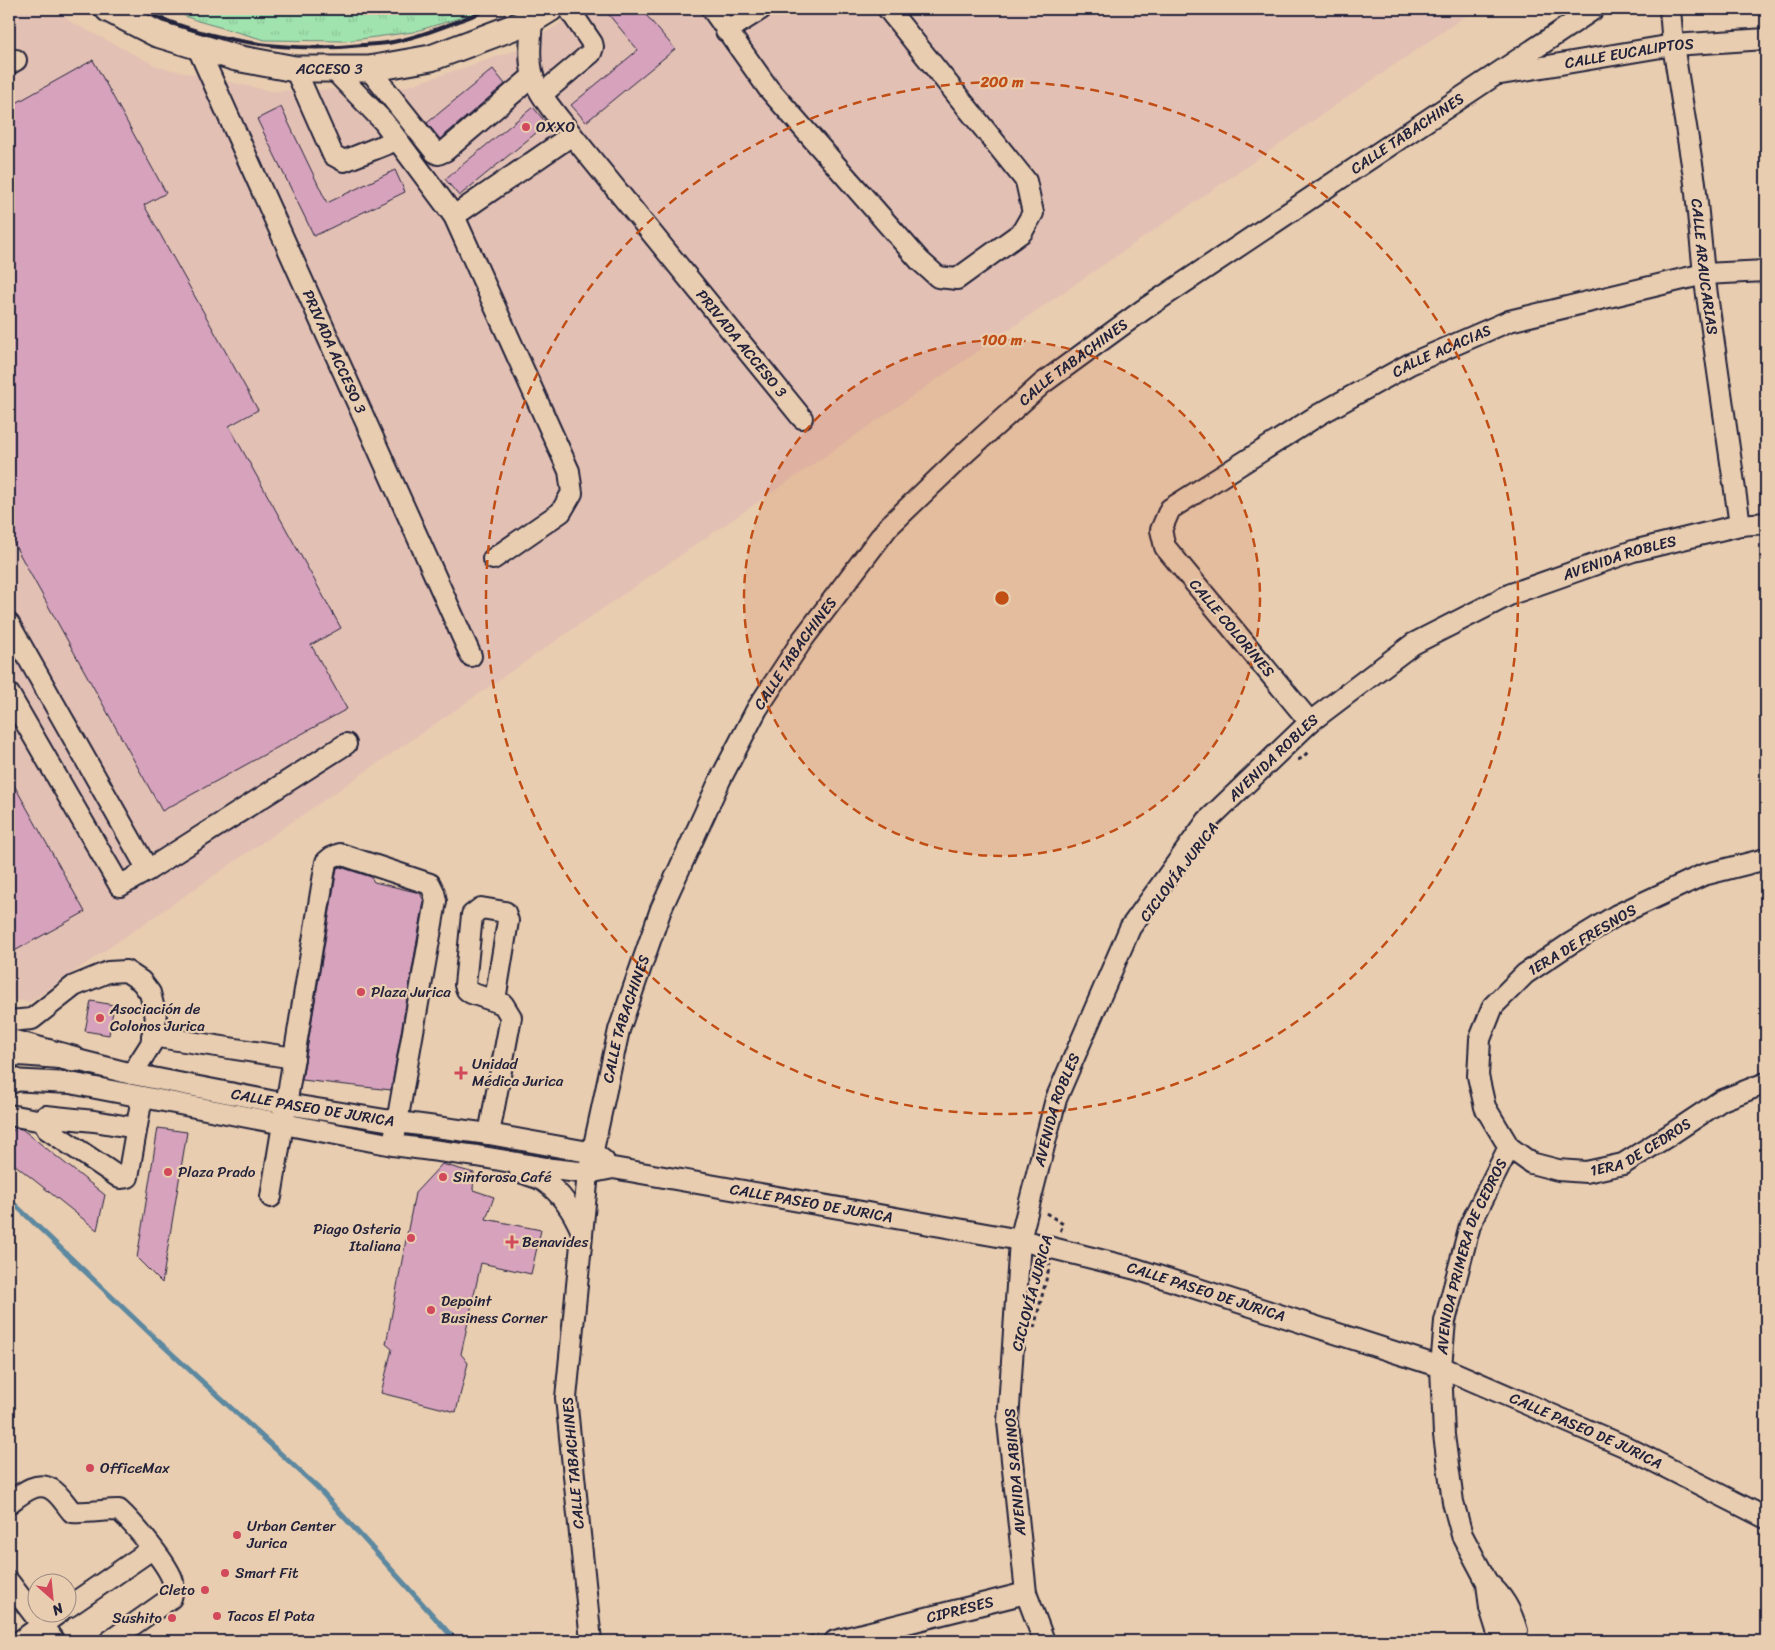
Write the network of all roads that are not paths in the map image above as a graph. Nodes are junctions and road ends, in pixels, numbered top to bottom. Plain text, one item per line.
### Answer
1 (108, 9) edge
2 (569, 9) edge
3 (712, 9) edge
4 (761, 9) edge
5 (888, 9) edge
6 (1594, 9) edge
7 (1670, 9) edge
8 (541, 14) edge
9 (726, 31) junction
10 (1766, 39) edge
11 (198, 46) junction
12 (1673, 46) junction
13 (295, 69) junction
14 (333, 69) junction
15 (369, 69) junction
16 (1492, 76) junction
17 (537, 85) junction
18 (572, 135) junction
19 (397, 140) junction
20 (454, 216) junction
21 (1766, 270) edge
22 (1704, 274) junction
23 (802, 418) dead end
24 (1766, 523) edge
25 (1740, 525) junction
26 (1161, 530) joint
27 (493, 559) dead end
28 (9, 624) edge
29 (471, 656) dead end
30 (9, 694) edge
31 (1310, 722) junction
32 (346, 744) dead end
33 (1766, 859) edge
34 (148, 870) junction
35 (495, 1000) dead end
36 (9, 1021) edge
37 (152, 1036) junction
38 (9, 1042) edge
39 (294, 1058) junction
40 (73, 1059) junction
41 (10, 1074) edge
42 (132, 1074) junction
43 (1766, 1083) edge
44 (142, 1097) junction
45 (286, 1104) junction
46 (9, 1115) edge
47 (43, 1121) junction
48 (398, 1122) junction
49 (283, 1123) junction
50 (136, 1128) junction
51 (489, 1134) junction
52 (393, 1145) junction
53 (1509, 1147) junction
54 (471, 1155) junction
55 (591, 1163) junction
56 (270, 1197) dead end
57 (582, 1232) junction
58 (1020, 1240) junction
59 (1440, 1367) junction
60 (9, 1503) edge
61 (1766, 1518) edge
62 (152, 1549) junction
63 (9, 1582) edge
64 (1026, 1593) junction
65 (78, 1601) edge
66 (55, 1622) edge
67 (48, 1634) edge
68 (1508, 1634) dead end
69 (828, 1638) edge
70 (20, 1641) edge
71 (110, 1641) edge
72 (591, 1641) edge
73 (1044, 1641) edge

1 - 11 main road, ACCESO 3
2 - 17 street
3 - 9 street
4 - 9 street
5 - 9 street
6 - 16 street, CALLE TABACHINES
7 - 12 street, CALLE ARAUCARIAS
8 - 15 main road, ACCESO 3
8 - 17 street
10 - 12 street, CALLE EUCALIPTOS
11 - 13 main road, ACCESO 3
11 - 29 street, PRIVADA ACCESO 3
12 - 16 street, CALLE EUCALIPTOS
12 - 22 street, CALLE ARAUCARIAS
13 - 14 main road, ACCESO 3
13 - 19 street
14 - 15 main road, ACCESO 3
14 - 19 street
15 - 17 street
16 - 55 street, CALLE TABACHINES
17 - 18 street, PRIVADA ACCESO 3
18 - 20 street
18 - 23 street, PRIVADA ACCESO 3
19 - 20 street
20 - 27 street
21 - 22 street, CALLE ACACIAS
22 - 25 street, CALLE ARAUCARIAS
22 - 26 street, CALLE ACACIAS
24 - 25 street, AVENIDA ROBLES
25 - 31 street, AVENIDA ROBLES
26 - 31 street, CALLE COLORINES
28 - 34 street
30 - 34 street
31 - 58 street, AVENIDA ROBLES
32 - 34 street
33 - 53 street, 1ERA DE FRESNOS
35 - 51 street
36 - 37 street
37 - 39 street
37 - 42 street
38 - 40 main road
39 - 45 street
39 - 48 street
40 - 41 street, CALLE PASEO DE JURICA
40 - 42 street, CALLE PASEO DE JURICA
41 - 44 street, CALLE PASEO DE JURICA
42 - 45 street, CALLE PASEO DE JURICA
43 - 53 street, 1ERA DE CEDROS
44 - 49 street, CALLE PASEO DE JURICA
44 - 50 street
45 - 48 street, CALLE PASEO DE JURICA
45 - 49 street
46 - 47 street
47 - 50 street
47 - 50 street
48 - 51 street, CALLE PASEO DE JURICA
48 - 52 street
49 - 52 street, CALLE PASEO DE JURICA
49 - 56 street
51 - 55 street, CALLE PASEO DE JURICA
52 - 54 street, CALLE PASEO DE JURICA
53 - 59 street, AVENIDA PRIMERA DE CEDROS
54 - 55 street, CALLE PASEO DE JURICA
54 - 57 street
55 - 57 street, CALLE TABACHINES
55 - 58 street, CALLE PASEO DE JURICA
57 - 72 street, CALLE TABACHINES
58 - 59 street, CALLE PASEO DE JURICA
58 - 64 street, AVENIDA SABINOS
59 - 61 street, CALLE PASEO DE JURICA
59 - 68 street, AVENIDA PRIMERA DE CEDROS
60 - 62 street
62 - 65 street
62 - 71 street
63 - 67 street
64 - 69 street, CIPRESES
64 - 73 street, AVENIDA SABINOS
66 - 67 street
67 - 70 street

